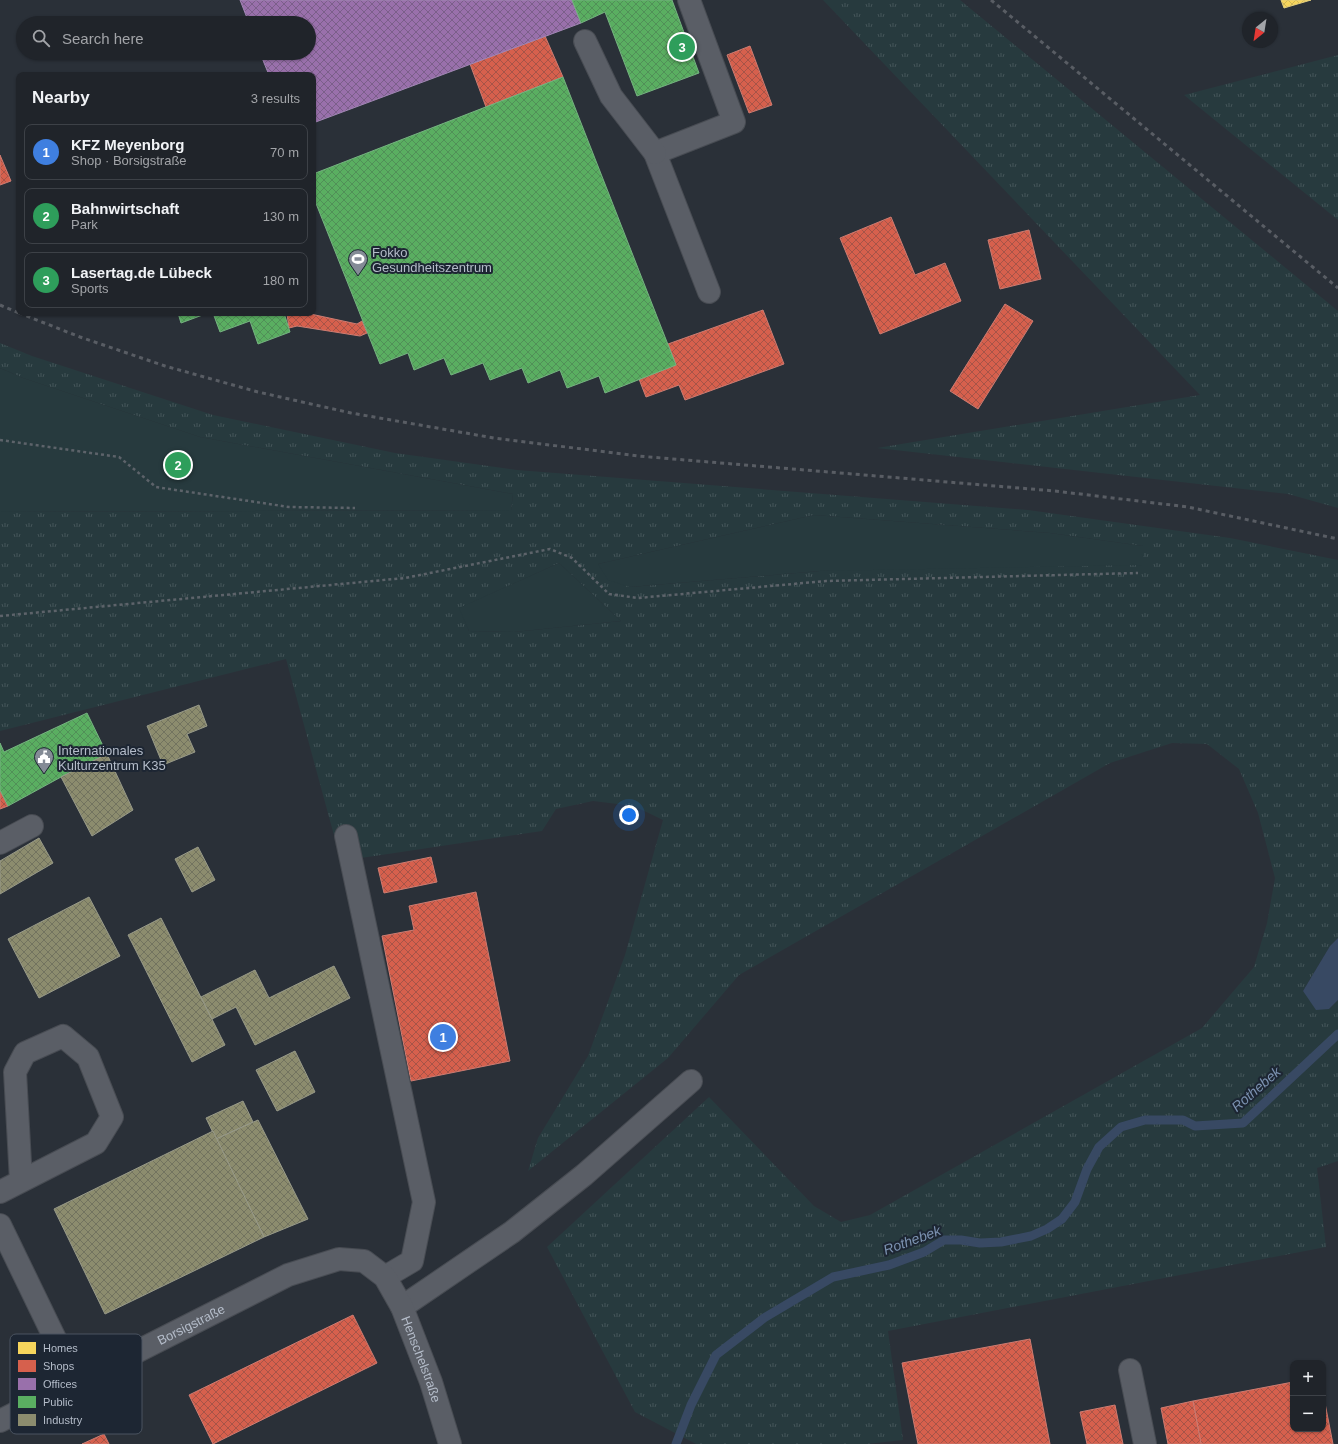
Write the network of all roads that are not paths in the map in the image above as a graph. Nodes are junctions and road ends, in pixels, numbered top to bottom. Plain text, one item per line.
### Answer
1 (689, 0) edge
2 (585, 41) dead end
3 (655, 153) junction
4 (709, 292) dead end
5 (32, 826) dead end
6 (346, 836) dead end
7 (0, 843) edge
8 (691, 1081) dead end
9 (21, 1181) junction
10 (0, 1192) edge
11 (0, 1225) edge
12 (385, 1277) junction
13 (402, 1307) junction
14 (53, 1334) edge
15 (142, 1349) edge
16 (1130, 1370) dead end
17 (10, 1416) edge
18 (0, 1421) edge
19 (450, 1444) edge
20 (1145, 1444) edge

1 - 3 street
2 - 3 street
3 - 4 street
5 - 7 street
6 - 12 street
8 - 13 street
9 - 9 street
9 - 10 street
11 - 14 street
12 - 13 street, Henschelstraße
12 - 15 street, Borsigstraße
13 - 19 street, Henschelstraße
16 - 20 street
17 - 18 street, Borsigstraße

